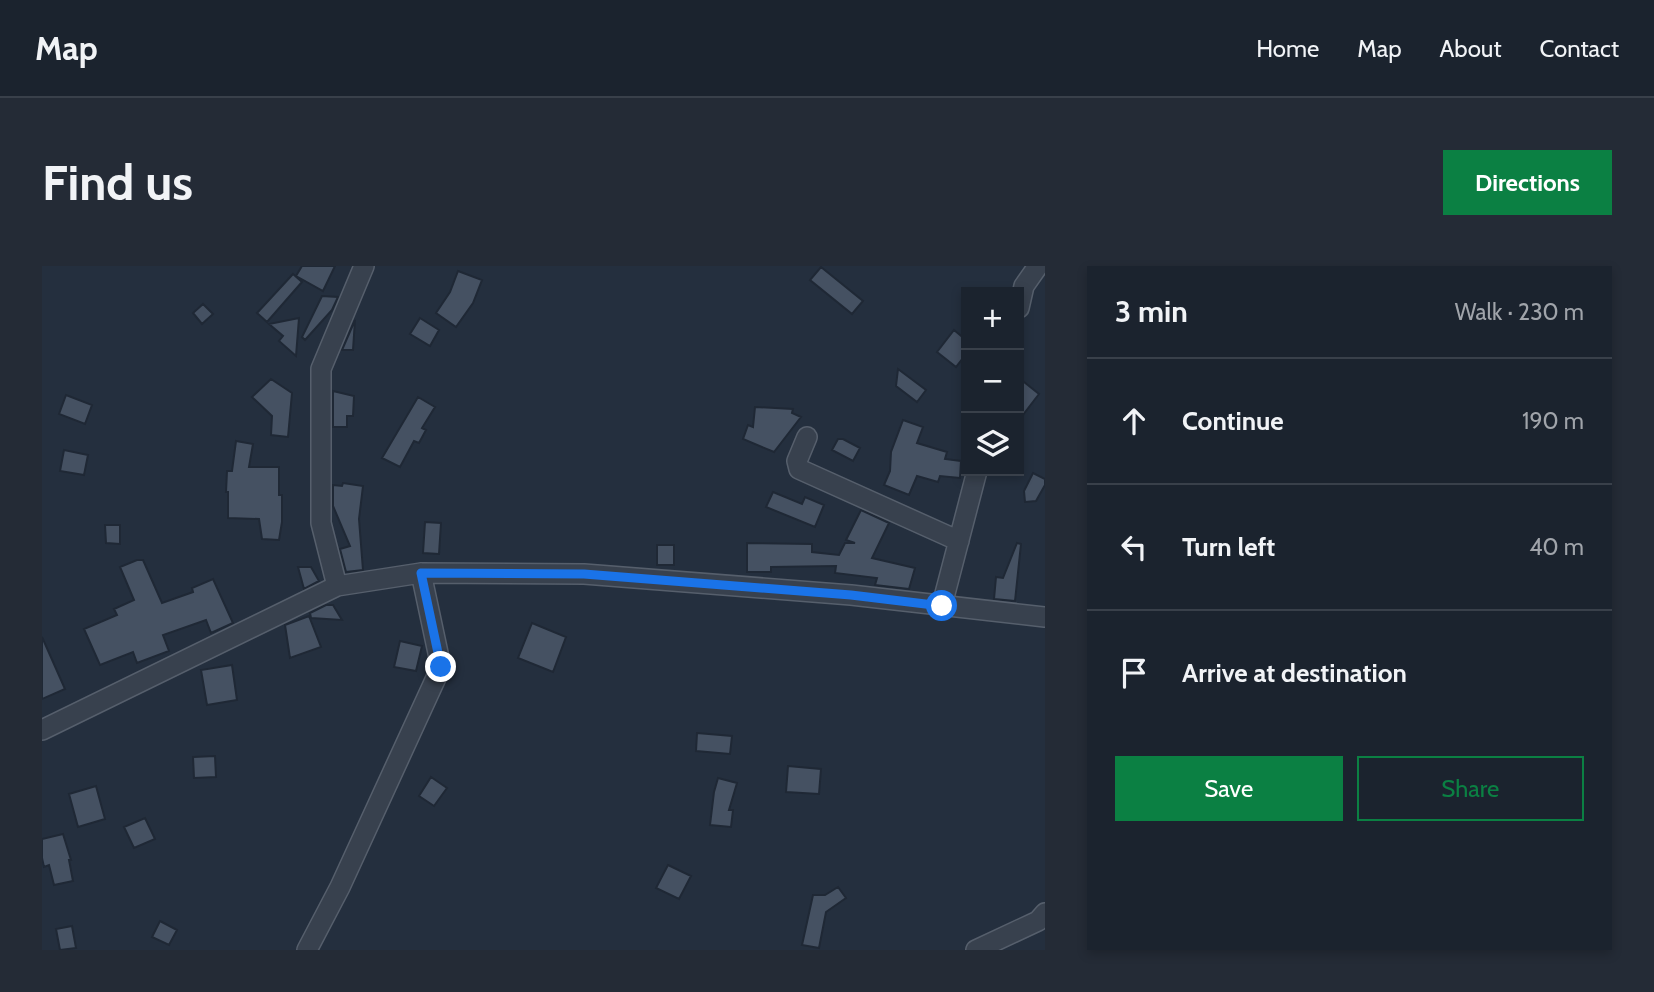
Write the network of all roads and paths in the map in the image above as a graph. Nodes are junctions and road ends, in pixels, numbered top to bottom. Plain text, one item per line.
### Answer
1 (364, 266) edge
2 (1038, 266) edge
3 (1024, 287) edge
4 (807, 437) dead end
5 (976, 476) edge
6 (959, 541) junction
7 (421, 573) junction
8 (337, 586) junction
9 (942, 606) junction
10 (1045, 617) edge
11 (42, 730) edge
12 (1045, 913) edge
13 (307, 950) edge
14 (976, 950) edge

1 - 8 street
2 - 3 street
4 - 6 street
5 - 6 street
6 - 9 street
7 - 8 street
7 - 9 street
7 - 13 street
8 - 11 street
9 - 10 street
12 - 14 street

